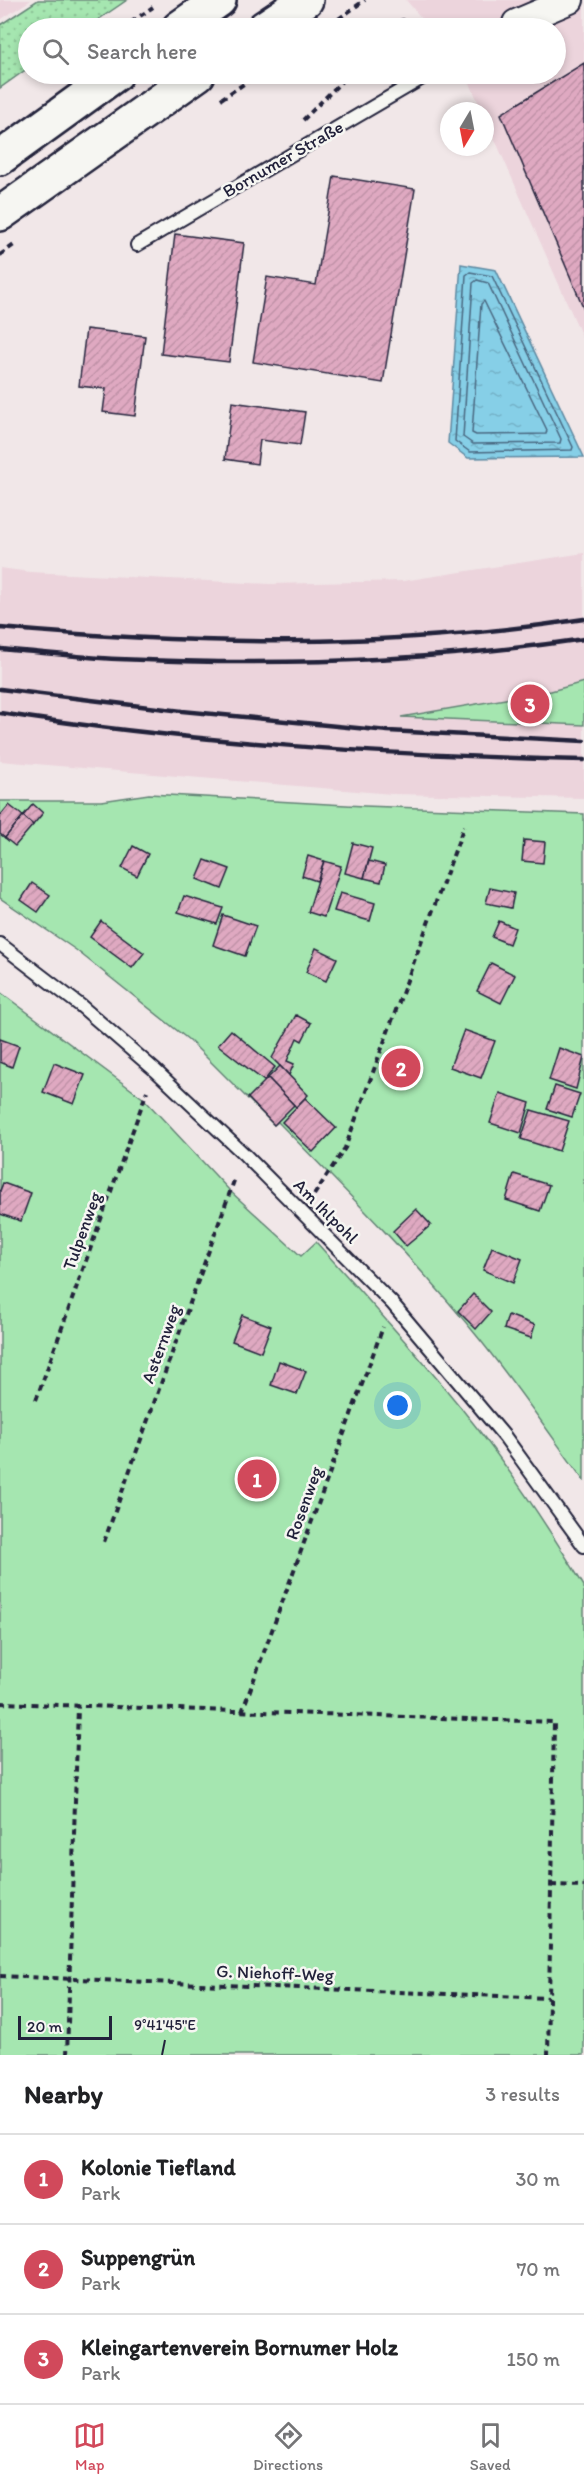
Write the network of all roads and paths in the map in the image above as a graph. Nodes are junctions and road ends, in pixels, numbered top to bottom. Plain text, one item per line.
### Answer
1 (219, 0) edge
2 (306, 0) edge
3 (365, 0) edge
4 (570, 0) edge
5 (155, 6) dead end
6 (138, 18) edge
7 (193, 18) edge
8 (279, 18) edge
9 (339, 18) edge
10 (530, 18) edge
11 (102, 84) edge
12 (184, 84) edge
13 (339, 84) edge
14 (412, 84) edge
15 (301, 122) dead end
16 (0, 158) edge
17 (0, 214) edge
18 (137, 245) dead end
19 (464, 826) dead end
20 (0, 944) edge
21 (156, 1071) junction
22 (245, 1155) junction
23 (302, 1213) junction
24 (392, 1303) junction
25 (36, 1400) dead end
26 (104, 1542) dead end
27 (584, 1546) edge
28 (0, 1703) edge
29 (78, 1707) junction
30 (242, 1712) junction
31 (551, 1885) junction
32 (584, 1886) edge
33 (0, 1976) edge
34 (70, 1979) junction
35 (549, 1998) junction
36 (67, 2055) edge
37 (548, 2055) edge

1 - 7 main road
2 - 8 main road
3 - 9 path
4 - 10 street
5 - 6 path
11 - 16 main road
12 - 17 main road
13 - 15 path
14 - 18 lane, Bornumer Straße
19 - 23 path
20 - 21 lane, Am Ihlpohl
21 - 22 lane, Am Ihlpohl
21 - 25 path, Tulpenweg
22 - 23 lane, Am Ihlpohl
22 - 26 path, Asternweg
23 - 24 lane, Am Ihlpohl
24 - 27 lane, Am Ihlpohl
24 - 30 path, Rosenweg
28 - 29 path
29 - 30 path
29 - 34 path
30 - 31 path
31 - 32 path
31 - 35 path
33 - 34 path, G. Niehoff-Weg
34 - 35 path, G. Niehoff-Weg
34 - 36 path
35 - 37 path

